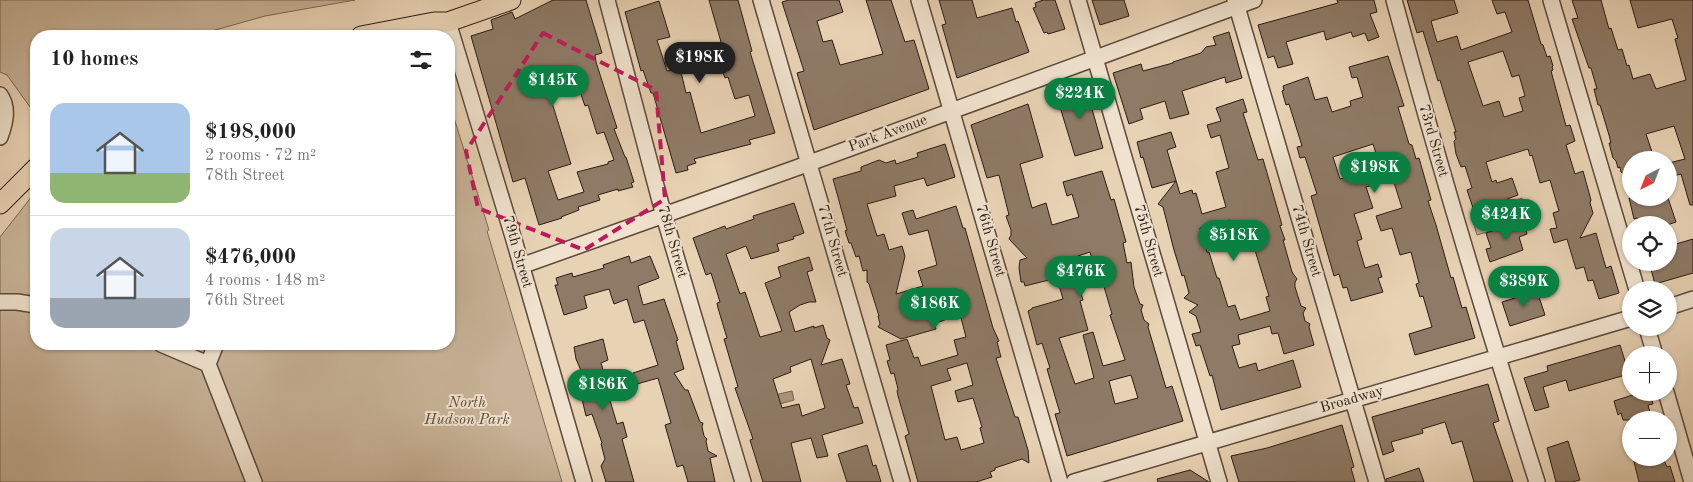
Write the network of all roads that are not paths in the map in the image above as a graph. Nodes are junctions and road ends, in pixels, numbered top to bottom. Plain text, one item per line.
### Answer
1 (511, 0) edge
2 (607, 0) edge
3 (762, 0) edge
4 (919, 0) edge
5 (1078, 0) edge
6 (1254, 0) edge
7 (1394, 0) edge
8 (1551, 0) edge
9 (1236, 3) edge
10 (448, 22) junction
11 (397, 30) edge
12 (450, 30) edge
13 (455, 45) edge
14 (1095, 59) junction
15 (0, 94) edge
16 (952, 111) junction
17 (0, 137) edge
18 (810, 163) junction
19 (30, 173) edge
20 (1, 198) edge
21 (664, 216) junction
22 (521, 266) junction
23 (1634, 281) edge
24 (1693, 299) edge
25 (0, 302) edge
26 (30, 304) edge
27 (1677, 304) edge
28 (1622, 321) edge
29 (175, 350) edge
30 (214, 350) edge
31 (1497, 357) junction
32 (208, 364) junction
33 (1353, 400) junction
34 (1669, 401) edge
35 (1207, 442) junction
36 (254, 482) edge
37 (584, 482) edge
38 (743, 482) edge
39 (902, 482) edge
40 (1060, 482) edge
41 (1074, 482) edge
42 (1219, 482) edge
43 (1377, 482) edge
44 (1537, 482) edge
45 (1692, 482) edge

1 - 10 main road
2 - 21 street, 78th Street
3 - 18 street, 77th Street
4 - 16 street, 76th Street
5 - 14 street, 75th Street
6 - 9 street, Park Avenue
7 - 31 street, 73rd Street
8 - 23 street
9 - 14 street, Park Avenue
9 - 33 street, 74th Street
10 - 11 main road
10 - 12 street, 79th Street
13 - 22 street, 79th Street
14 - 16 street, Park Avenue
14 - 35 street, 75th Street
15 - 17 street
16 - 18 street, Park Avenue
16 - 40 street, 76th Street
18 - 21 street, Park Avenue
18 - 39 street, 77th Street
19 - 20 main road
21 - 22 street, Park Avenue
21 - 38 street, 78th Street
22 - 37 street, 79th Street
24 - 27 street
25 - 26 street
28 - 31 street, Broadway
29 - 32 street
30 - 32 street
31 - 33 street, Broadway
31 - 44 street, 73rd Street
32 - 36 street
33 - 35 street, Broadway
33 - 43 street, 74th Street
34 - 45 street
35 - 41 street, Broadway
35 - 42 street, 75th Street

